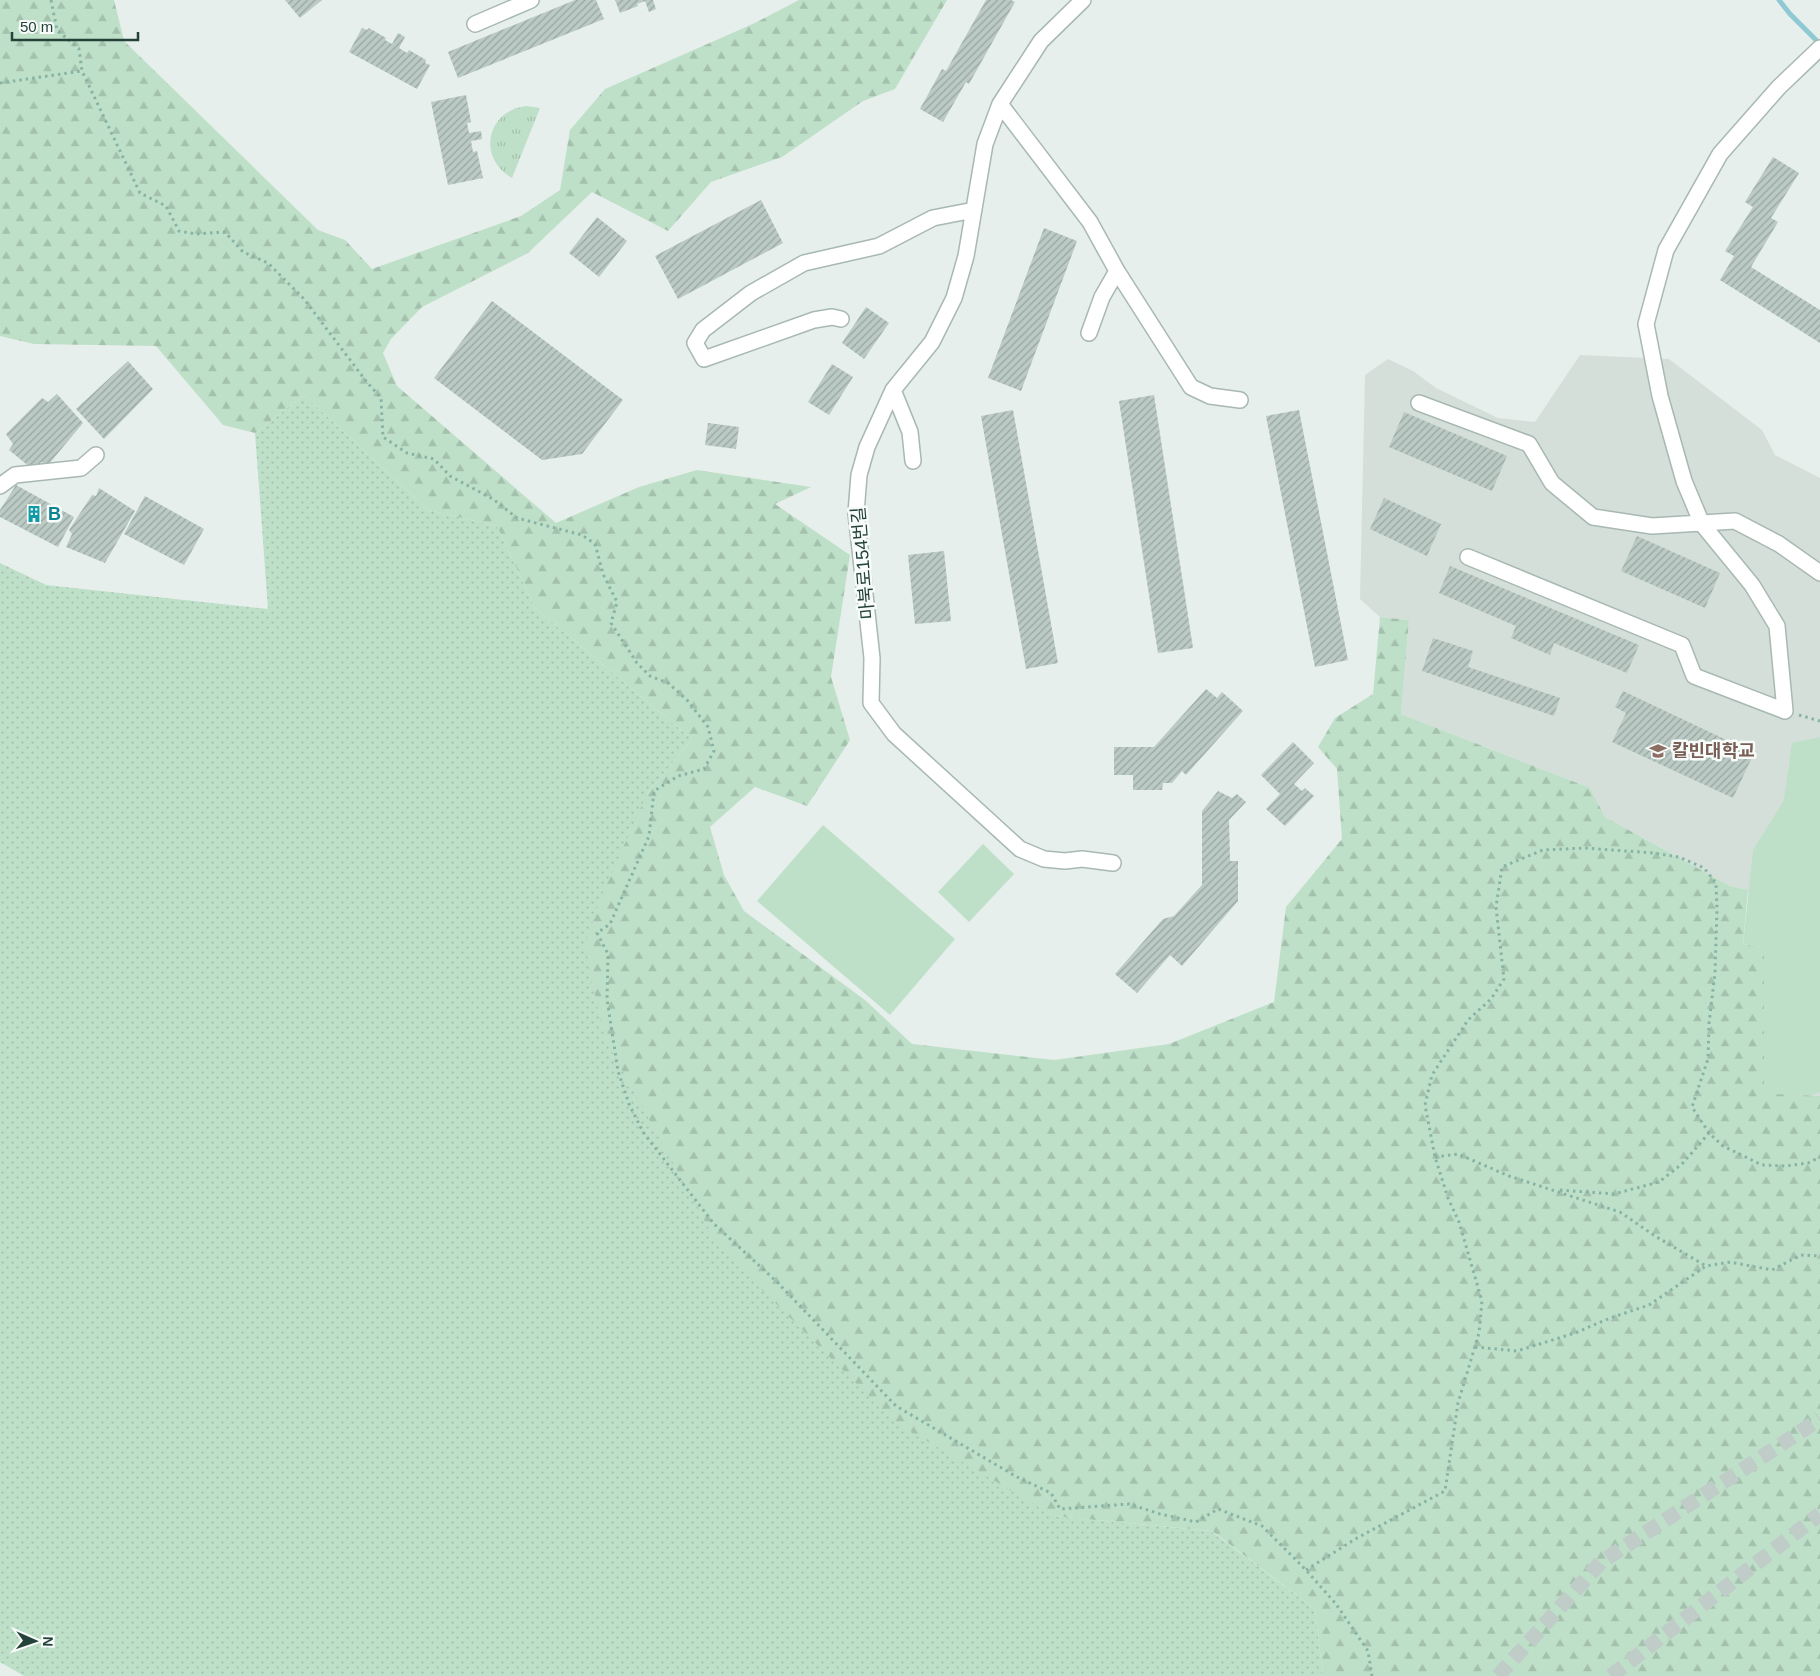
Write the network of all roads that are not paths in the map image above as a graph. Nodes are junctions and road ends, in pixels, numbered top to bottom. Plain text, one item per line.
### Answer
1 (531, 0) edge
2 (1083, 0) edge
3 (475, 24) dead end
4 (1817, 51) edge
5 (1000, 104) junction
6 (974, 210) junction
7 (1118, 272) junction
8 (841, 319) dead end
9 (1089, 333) dead end
10 (893, 390) junction
11 (1240, 400) dead end
12 (1419, 403) dead end
13 (96, 455) dead end
14 (914, 461) dead end
15 (0, 486) edge
16 (1702, 524) junction
17 (1468, 557) dead end
18 (1820, 573) edge
19 (1113, 863) dead end

1 - 3 street
2 - 5 street, 마북로154번길
4 - 16 street
5 - 6 street, 마북로154번길
5 - 7 street
6 - 8 street
6 - 10 street, 마북로154번길
7 - 9 street
7 - 11 street
10 - 14 street
10 - 19 street, 마북로154번길
12 - 16 street
13 - 15 street
16 - 17 street
16 - 18 street

